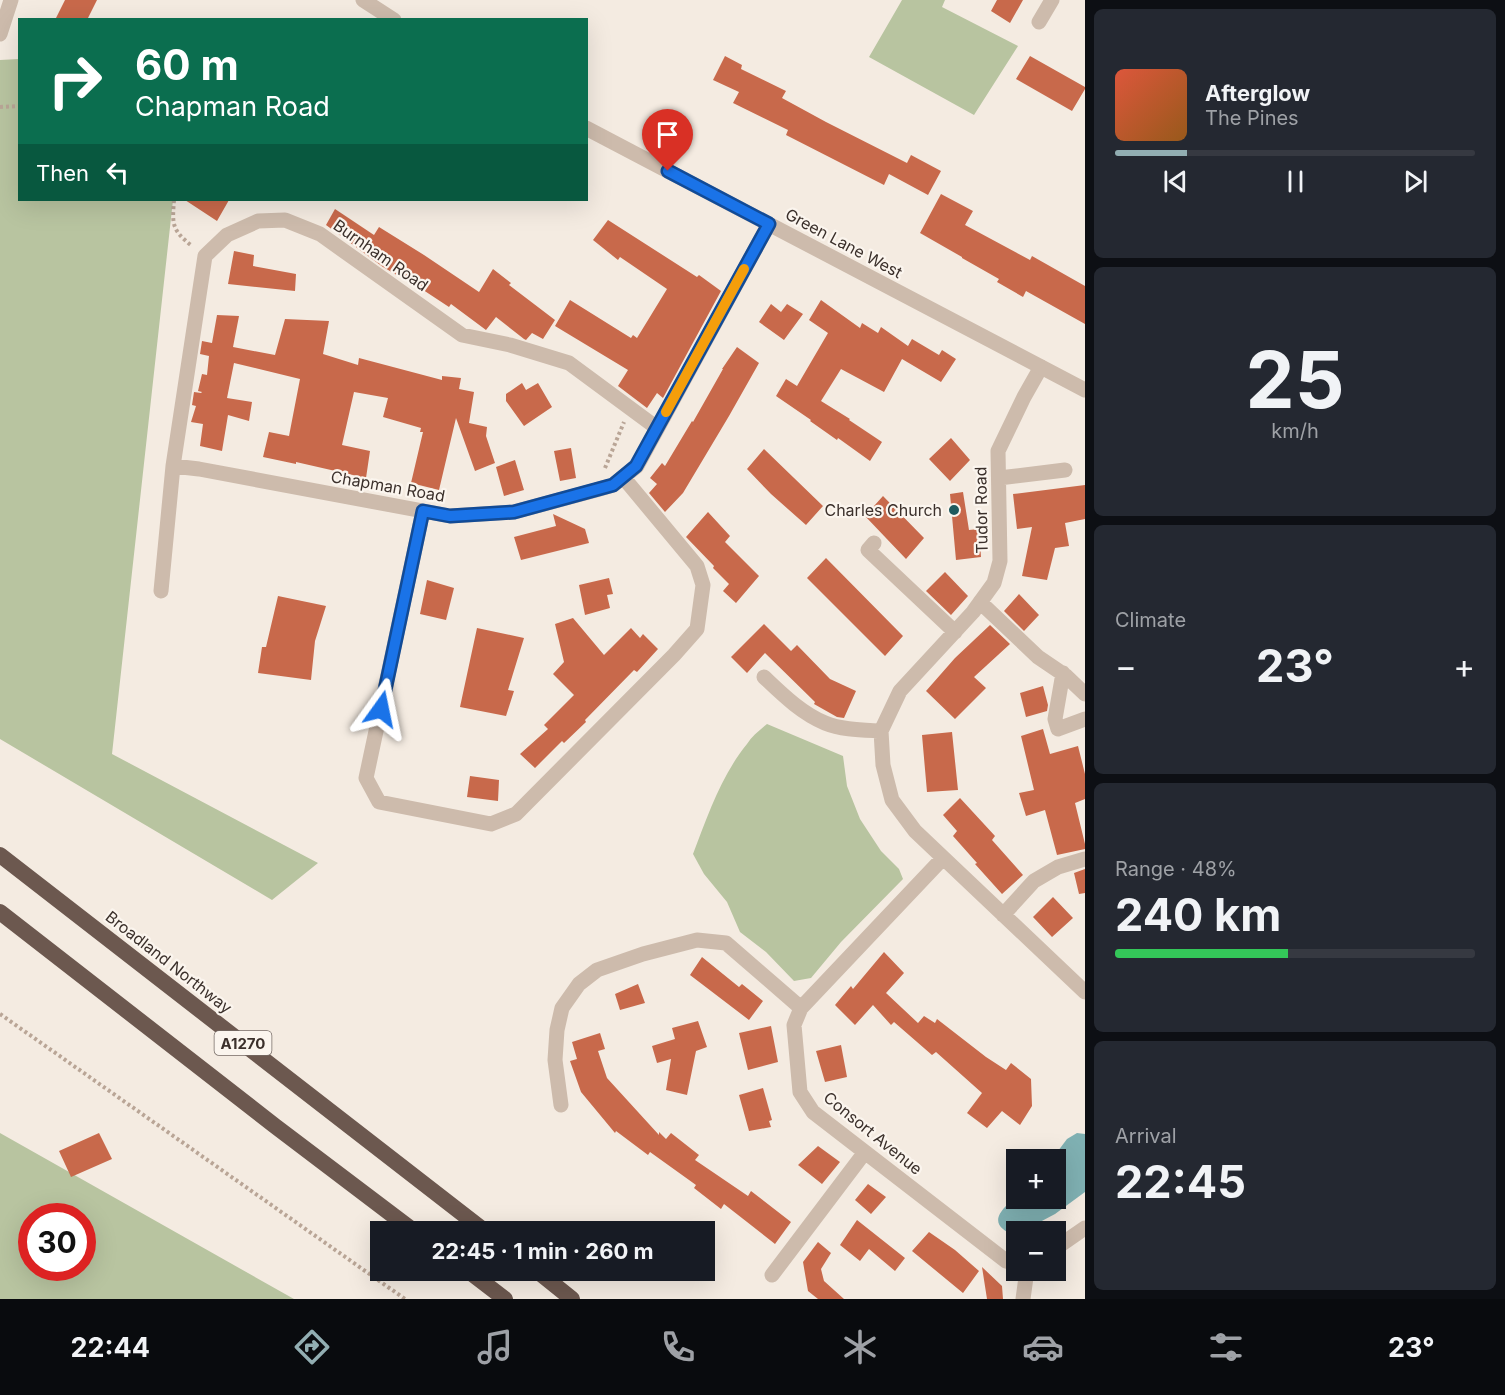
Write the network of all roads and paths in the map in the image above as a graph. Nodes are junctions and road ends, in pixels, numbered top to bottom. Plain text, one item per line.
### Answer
1 (11, 0) edge
2 (363, 0) edge
3 (1052, 0) edge
4 (390, 18) edge
5 (1039, 22) dead end
6 (0, 34) edge
7 (18, 106) edge
8 (0, 107) edge
9 (588, 129) edge
10 (174, 201) edge
11 (769, 224) junction
12 (205, 256) junction
13 (1041, 367) junction
14 (1085, 390) edge
15 (631, 408) junction
16 (657, 428) junction
17 (173, 466) junction
18 (1065, 470) dead end
19 (623, 477) junction
20 (999, 478) junction
21 (596, 490) junction
22 (423, 511) junction
23 (874, 543) dead end
24 (161, 591) dead end
25 (980, 603) junction
26 (955, 632) junction
27 (1063, 674) junction
28 (764, 677) dead end
29 (1085, 694) edge
30 (1085, 719) edge
31 (881, 731) junction
32 (0, 855) edge
33 (943, 858) junction
34 (1085, 859) edge
35 (0, 912) edge
36 (1004, 915) junction
37 (1085, 992) edge
38 (801, 1008) junction
39 (0, 1014) edge
40 (561, 1105) dead end
41 (865, 1152) junction
42 (400, 1221) edge
43 (472, 1221) edge
44 (1085, 1228) edge
45 (1066, 1241) edge
46 (1006, 1261) edge
47 (772, 1275) dead end
48 (481, 1281) edge
49 (550, 1281) edge
50 (1025, 1281) edge
51 (405, 1299) edge
52 (505, 1299) edge
53 (572, 1299) edge
54 (1023, 1299) edge

1 - 6 street
2 - 4 street
3 - 5 street
7 - 8 path
9 - 11 street, Green Lane West
10 - 12 path
11 - 13 street, Green Lane West
11 - 16 street, Chapman Road
12 - 15 street, Burnham Road
12 - 17 street
13 - 14 street, Green Lane West
13 - 20 street, Tudor Road
15 - 16 street, Burnham Road
15 - 21 path
16 - 19 street, Chapman Road
17 - 22 street, Chapman Road
17 - 24 street
18 - 20 street
19 - 21 street, Chapman Road
19 - 22 street
20 - 25 street, Tudor Road
21 - 22 street, Chapman Road
23 - 26 street
25 - 26 street, Tudor Road
25 - 27 street
26 - 31 street, Tudor Road
27 - 29 street
27 - 30 street
28 - 31 street
31 - 33 street, Tudor Road
32 - 43 highway, Broadland Northway / A1270
33 - 36 street, Tudor Road
33 - 38 street
34 - 36 street
35 - 42 highway, A1270
36 - 37 street, Tudor Road
38 - 40 street
38 - 41 street, Consort Avenue
39 - 51 path
41 - 46 street, Consort Avenue
41 - 47 street
44 - 45 street
48 - 52 highway
49 - 53 highway
50 - 54 street

